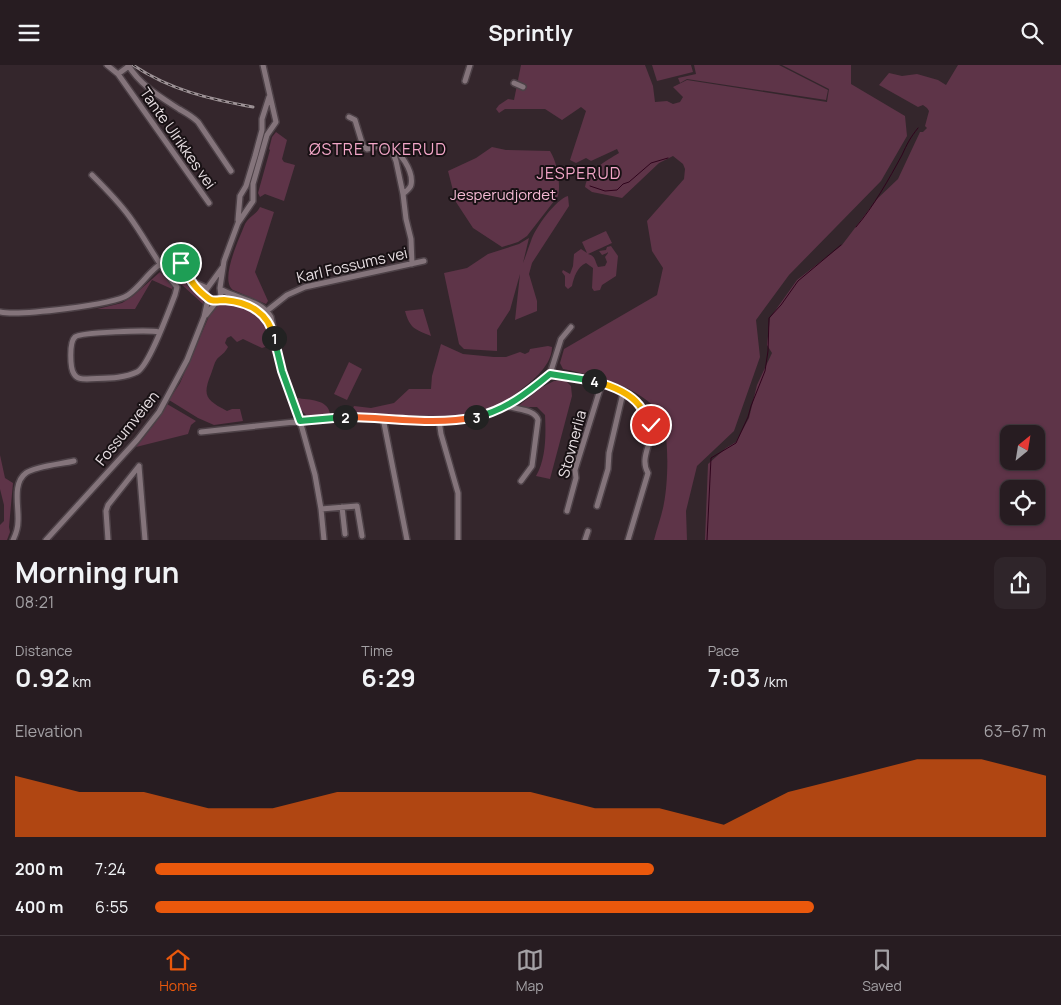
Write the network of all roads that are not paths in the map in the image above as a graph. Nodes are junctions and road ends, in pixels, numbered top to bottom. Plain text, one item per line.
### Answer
1 (107, 65) edge
2 (128, 65) edge
3 (263, 65) edge
4 (470, 65) edge
5 (118, 74) junction
6 (465, 81) dead end
7 (514, 83) dead end
8 (523, 87) dead end
9 (269, 96) junction
10 (264, 115) junction
11 (274, 116) junction
12 (349, 117) dead end
13 (263, 125) junction
14 (271, 128) junction
15 (390, 148) junction
16 (231, 171) dead end
17 (92, 175) dead end
18 (243, 192) junction
19 (252, 194) junction
20 (403, 194) junction
21 (240, 200) junction
22 (209, 203) dead end
23 (250, 204) junction
24 (238, 223) junction
25 (424, 261) dead end
26 (160, 264) junction
27 (412, 264) junction
28 (222, 268) junction
29 (191, 281) junction
30 (209, 287) junction
31 (221, 289) junction
32 (207, 297) junction
33 (217, 300) junction
34 (0, 312) edge
35 (265, 312) junction
36 (204, 317) junction
37 (571, 327) dead end
38 (159, 332) junction
39 (550, 374) junction
40 (602, 383) junction
41 (623, 393) junction
42 (507, 406) junction
43 (383, 418) junction
44 (439, 420) junction
45 (300, 421) junction
46 (201, 431) dead end
47 (74, 461) dead end
48 (521, 481) dead end
49 (597, 506) dead end
50 (342, 507) junction
51 (321, 509) junction
52 (567, 511) dead end
53 (588, 531) dead end
54 (345, 533) dead end
55 (362, 536) dead end
56 (13, 540) edge
57 (46, 540) edge
58 (108, 540) edge
59 (146, 540) edge
60 (324, 540) edge
61 (406, 540) edge
62 (458, 540) edge
63 (585, 540) edge
64 (628, 540) edge

1 - 5 street, Tante Ulrikkes vei
2 - 5 street
2 - 16 street
3 - 9 street
4 - 6 street
5 - 22 street, Tante Ulrikkes vei
7 - 8 street
9 - 10 street
9 - 11 street
10 - 11 street
10 - 13 street
11 - 14 street
12 - 15 street
13 - 14 street
13 - 18 street
14 - 19 street
15 - 20 street
15 - 20 street
17 - 26 street
18 - 19 street
18 - 21 street
19 - 23 street
20 - 27 street
21 - 23 street
21 - 24 street, Fossumveien
23 - 24 street, Fossumveien
24 - 28 street, Fossumveien
25 - 27 street, Karl Fossums vei
26 - 29 street
26 - 34 street
26 - 38 street
27 - 35 street, Karl Fossums vei
28 - 30 street, Fossumveien
28 - 31 street, Fossumveien
29 - 30 street
29 - 32 street
30 - 31 street
30 - 32 street, Fossumveien
31 - 33 street, Fossumveien
31 - 35 street
32 - 33 street
32 - 36 street, Fossumveien
33 - 35 street
33 - 36 street, Fossumveien
35 - 45 street
36 - 57 street, Fossumveien
37 - 39 street
38 - 38 street
39 - 40 street
39 - 42 street
40 - 41 street
40 - 52 street, Stovnerlia
41 - 49 street
41 - 64 street
42 - 44 street
42 - 48 street
43 - 44 street
43 - 45 street
43 - 61 street
44 - 62 street
45 - 46 street
45 - 51 street
47 - 56 street
50 - 51 street
50 - 54 street
50 - 55 street
51 - 60 street
53 - 63 street
58 - 59 street

